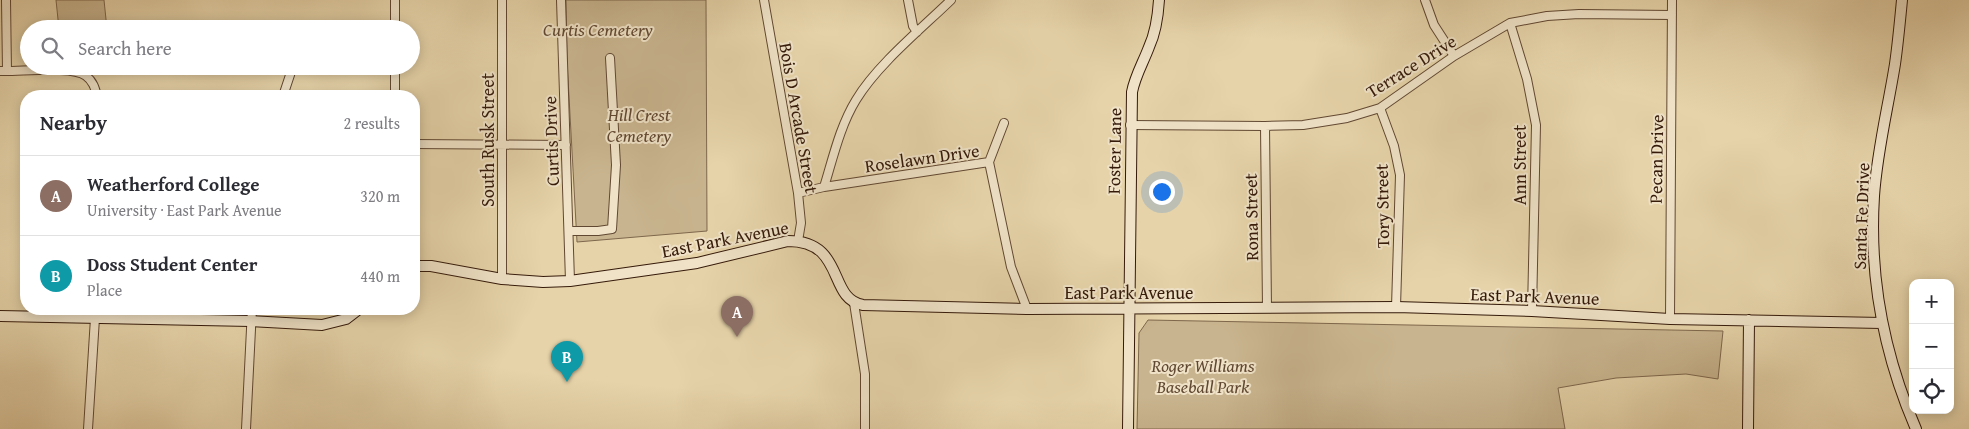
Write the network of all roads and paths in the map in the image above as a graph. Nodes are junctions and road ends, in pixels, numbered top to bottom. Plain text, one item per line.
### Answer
1 (6, 0) edge
2 (395, 0) edge
3 (502, 0) edge
4 (561, 0) edge
5 (764, 0) edge
6 (908, 0) edge
7 (951, 0) edge
8 (1159, 0) edge
9 (1425, 0) edge
10 (1672, 0) edge
11 (1902, 0) edge
12 (1672, 15) junction
13 (395, 20) edge
14 (1510, 23) junction
15 (917, 32) junction
16 (1454, 56) junction
17 (610, 58) dead end
18 (3, 71) edge
19 (20, 71) edge
20 (86, 75) edge
21 (290, 75) edge
22 (395, 75) edge
23 (95, 90) edge
24 (285, 90) edge
25 (395, 90) edge
26 (1380, 108) junction
27 (1004, 123) dead end
28 (1130, 125) junction
29 (1264, 126) junction
30 (420, 144) edge
31 (502, 144) junction
32 (566, 144) junction
33 (989, 162) junction
34 (824, 187) junction
35 (798, 192) junction
36 (569, 231) junction
37 (798, 241) junction
38 (420, 266) edge
39 (502, 280) junction
40 (570, 280) junction
41 (854, 303) junction
42 (1396, 307) junction
43 (1129, 308) junction
44 (1267, 308) junction
45 (1027, 309) junction
46 (1532, 311) junction
47 (252, 315) edge
48 (352, 315) edge
49 (0, 316) edge
50 (95, 318) junction
51 (1670, 318) junction
52 (1749, 320) junction
53 (251, 321) junction
54 (1882, 323) junction
55 (88, 429) edge
56 (246, 429) edge
57 (865, 429) edge
58 (1128, 429) edge
59 (1748, 429) edge
60 (1916, 429) edge

1 - 18 street
2 - 13 street
3 - 31 street, South Rusk Street
4 - 32 street, Curtis Drive
5 - 35 street, Bois D Arcade Street
6 - 15 street
7 - 15 street
8 - 28 street, Foster Lane
9 - 16 street
10 - 12 street, Pecan Drive
11 - 54 street, Santa Fe Drive
12 - 14 street, Terrace Drive
12 - 51 street, Pecan Drive
14 - 16 street, Terrace Drive
14 - 46 street, Ann Street
15 - 34 street
16 - 26 street, Terrace Drive
17 - 36 street
18 - 19 street
20 - 23 street
21 - 24 street
22 - 25 street
26 - 29 street, Terrace Drive
26 - 42 street, Tory Street
27 - 33 street
28 - 29 street, Terrace Drive
28 - 43 street, Foster Lane
29 - 44 street, Rona Street
30 - 31 street
31 - 32 street
31 - 39 street, South Rusk Street
32 - 36 street, Curtis Drive
33 - 34 street, Roselawn Drive
33 - 45 street, Roselawn Drive
34 - 35 street, Roselawn Drive
35 - 37 street, Bois D Arcade Street
36 - 40 street, Curtis Drive
37 - 40 street, East Park Avenue
37 - 41 street, East Park Avenue
38 - 39 street, East Park Avenue
39 - 40 street, East Park Avenue
41 - 45 street, East Park Avenue
41 - 57 street
42 - 44 street, East Park Avenue
42 - 46 street, East Park Avenue
43 - 44 street, East Park Avenue
43 - 45 street, East Park Avenue
43 - 58 street, Foster Lane
46 - 51 street, East Park Avenue
47 - 53 street
48 - 53 street
49 - 50 street
50 - 53 street
50 - 55 street
51 - 52 street, East Park Avenue
52 - 54 street, East Park Avenue
52 - 59 street
53 - 56 street
54 - 60 street, Santa Fe Drive

